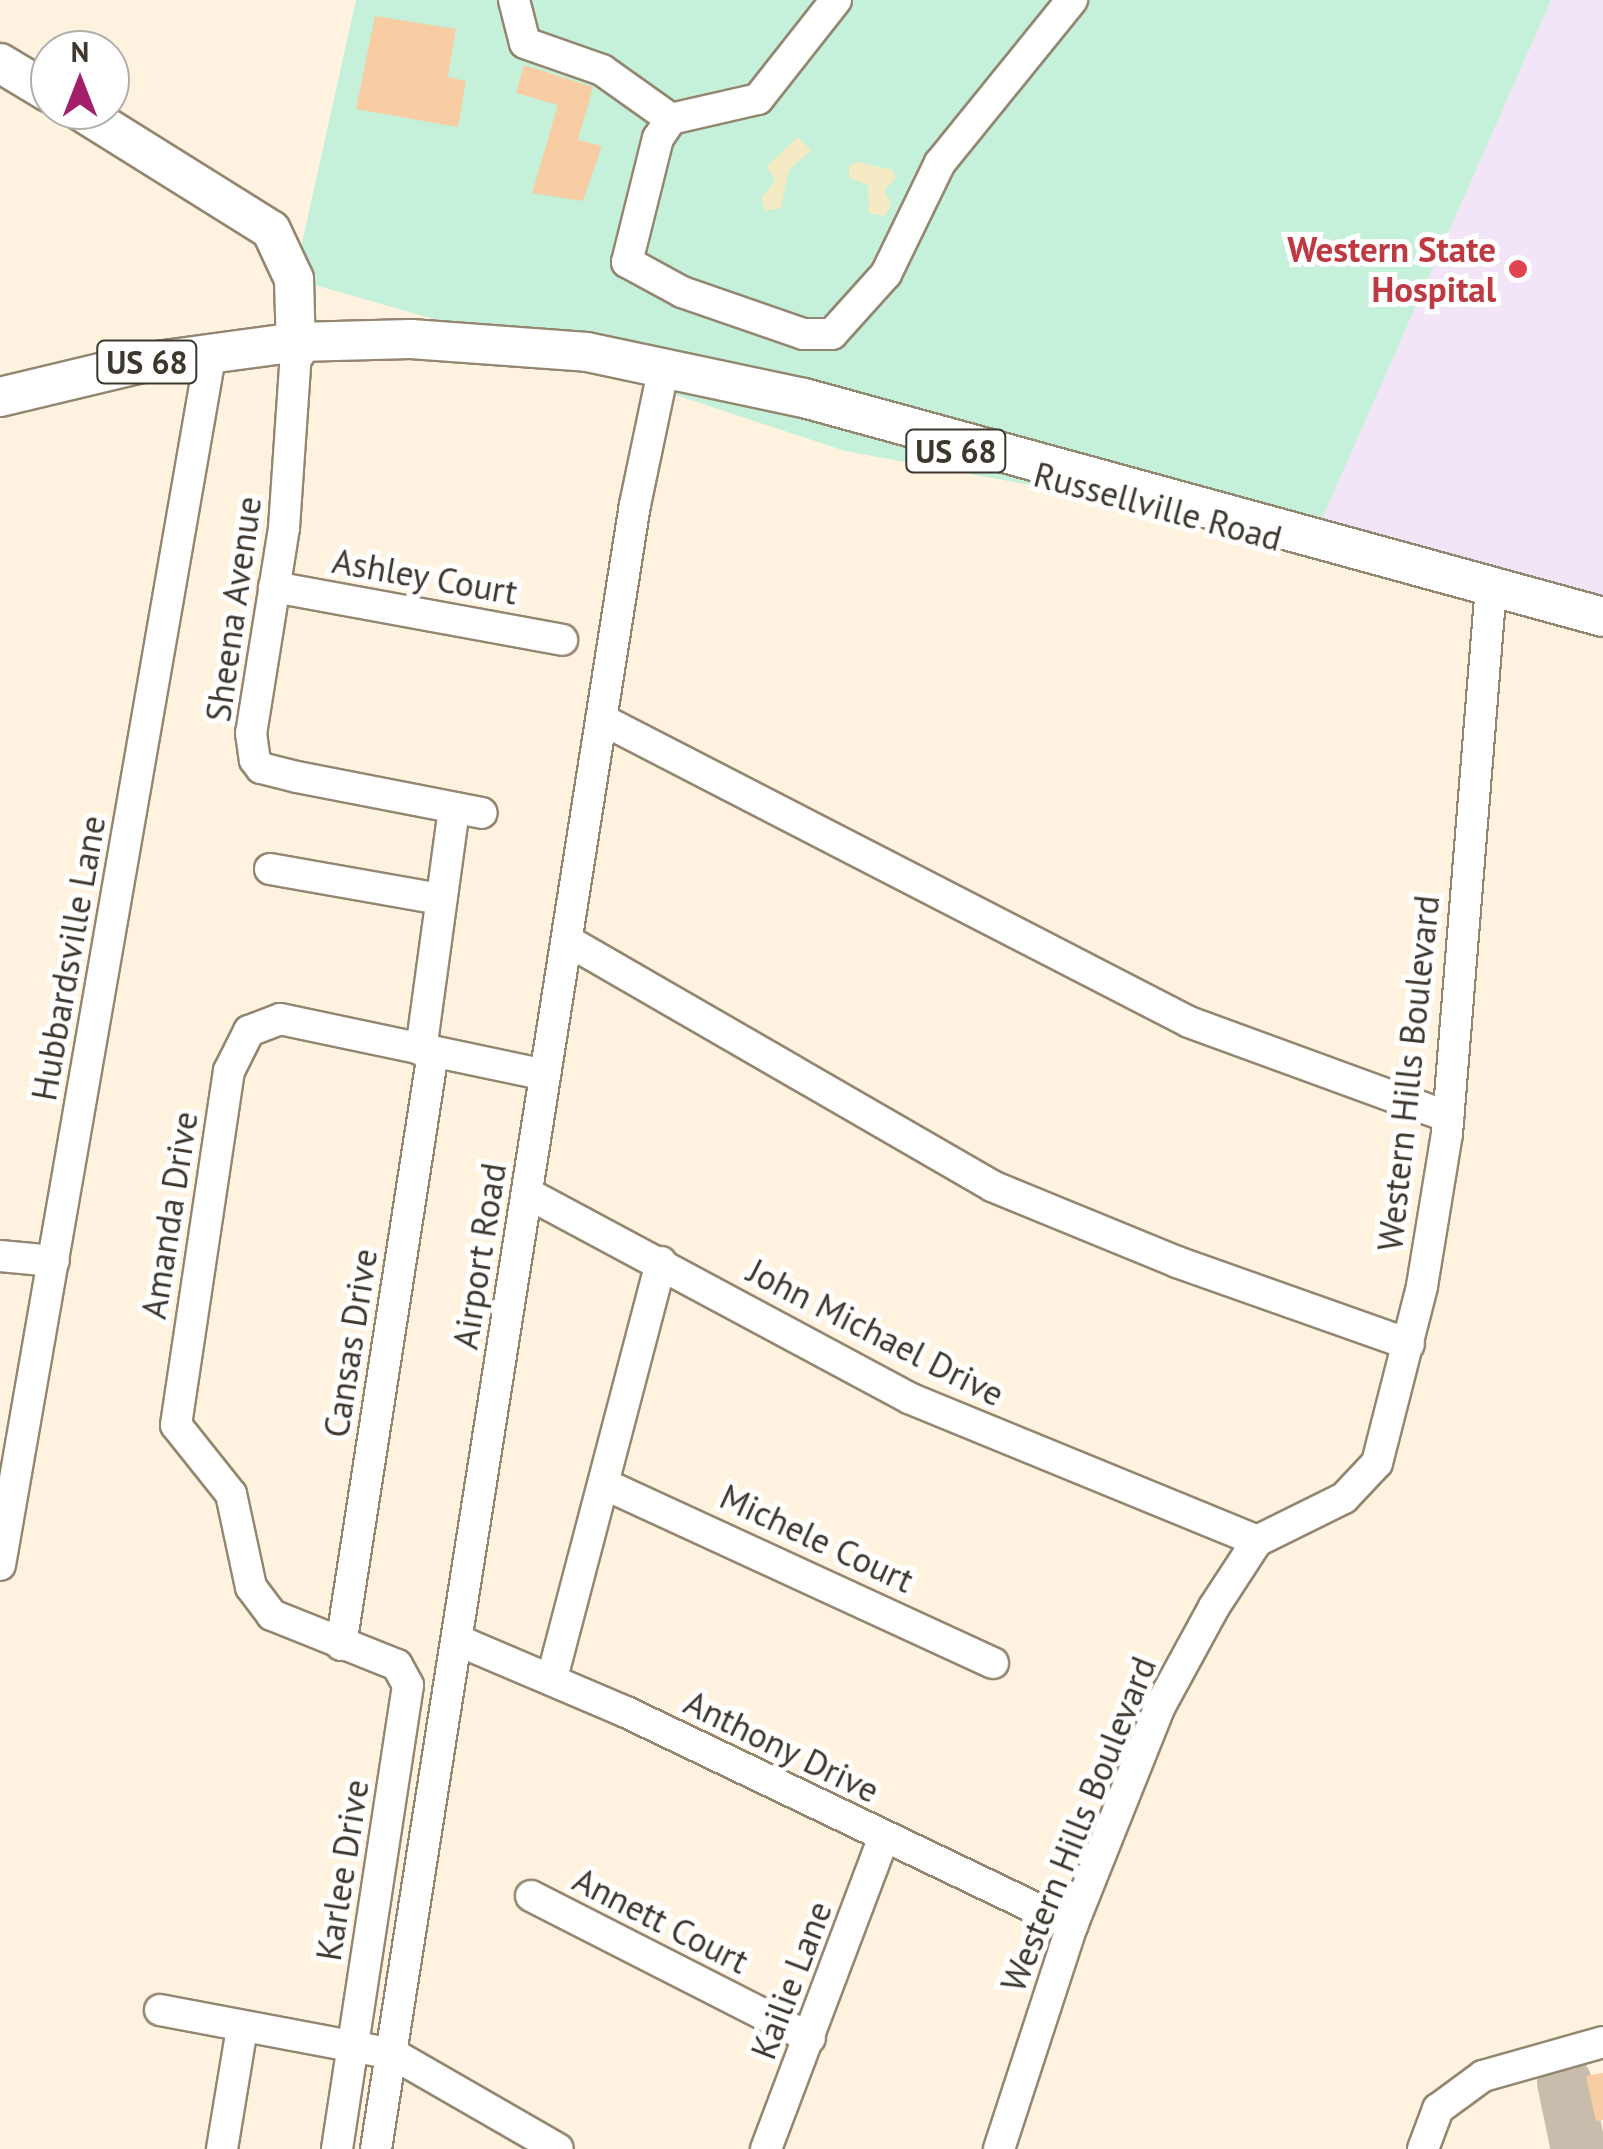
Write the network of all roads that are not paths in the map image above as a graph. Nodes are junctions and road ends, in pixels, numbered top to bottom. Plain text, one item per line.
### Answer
1 (514, 0) edge
2 (836, 0) edge
3 (1072, 0) edge
4 (0, 64) edge
5 (30, 81) edge
6 (671, 119) junction
7 (111, 130) edge
8 (296, 347) junction
9 (209, 362) junction
10 (662, 376) junction
11 (0, 400) edge
12 (274, 587) junction
13 (1490, 598) junction
14 (1603, 616) edge
15 (1603, 629) edge
16 (562, 640) dead end
17 (600, 719) junction
18 (468, 810) joint
19 (270, 868) dead end
20 (441, 899) junction
21 (568, 941) junction
22 (427, 1051) junction
23 (546, 1075) junction
24 (1448, 1117) junction
25 (527, 1193) junction
26 (0, 1256) edge
27 (54, 1261) junction
28 (662, 1262) junction
29 (1409, 1344) junction
30 (606, 1485) junction
31 (1256, 1541) junction
32 (0, 1565) edge
33 (457, 1640) junction
34 (340, 1645) junction
35 (993, 1663) dead end
36 (552, 1678) junction
37 (884, 1837) junction
38 (531, 1896) dead end
39 (1072, 1926) junction
40 (160, 2010) dead end
41 (242, 2028) junction
42 (810, 2038) junction
43 (1603, 2042) edge
44 (352, 2048) junction
45 (393, 2054) junction
46 (222, 2149) edge
47 (336, 2149) edge
48 (376, 2149) edge
49 (558, 2149) edge
50 (766, 2149) edge
51 (998, 2149) edge
52 (1423, 2149) edge

1 - 6 street
2 - 6 street
3 - 6 street
4 - 5 main road
7 - 8 main road
8 - 9 main road, US 68
8 - 10 main road, Russellville Road / US 68
8 - 11 main road, US 68
8 - 12 street, Sheena Avenue
8 - 14 main road, Russellville Road / US 68
9 - 11 main road, US 68
9 - 27 street, Hubbardsville Lane
10 - 13 main road, Russellville Road / US 68
10 - 17 street, Airport Road
12 - 16 street, Ashley Court
12 - 18 street, Sheena Avenue
13 - 15 main road, Russellville Road / US 68
13 - 24 street, Western Hills Boulevard
17 - 21 street, Airport Road
17 - 24 street
18 - 20 street, Cansas Drive
19 - 20 street
20 - 22 street, Cansas Drive
21 - 23 street, Airport Road
21 - 29 street
22 - 23 street, Amanda Drive
22 - 34 street, Cansas Drive
22 - 34 street, Amanda Drive
23 - 25 street, Airport Road
24 - 29 street, Western Hills Boulevard
25 - 28 street, John Michael Drive
25 - 33 street, Airport Road
26 - 27 street
27 - 32 street, Hubbardsville Lane
28 - 30 street
28 - 31 street, John Michael Drive
29 - 31 street, Western Hills Boulevard
30 - 35 street, Michele Court
30 - 36 street
31 - 39 street, Western Hills Boulevard
33 - 36 street, Anthony Drive
33 - 45 street, Airport Road
34 - 44 street, Karlee Drive
36 - 37 street, Anthony Drive
37 - 39 street, Anthony Drive
37 - 42 street, Kailie Lane
38 - 42 street, Annett Court
39 - 51 street, Western Hills Boulevard
40 - 41 street
41 - 44 street
41 - 46 street
42 - 50 street, Kailie Lane
43 - 52 street
44 - 45 street
44 - 47 street, Karlee Drive
45 - 48 street, Airport Road
45 - 49 street

